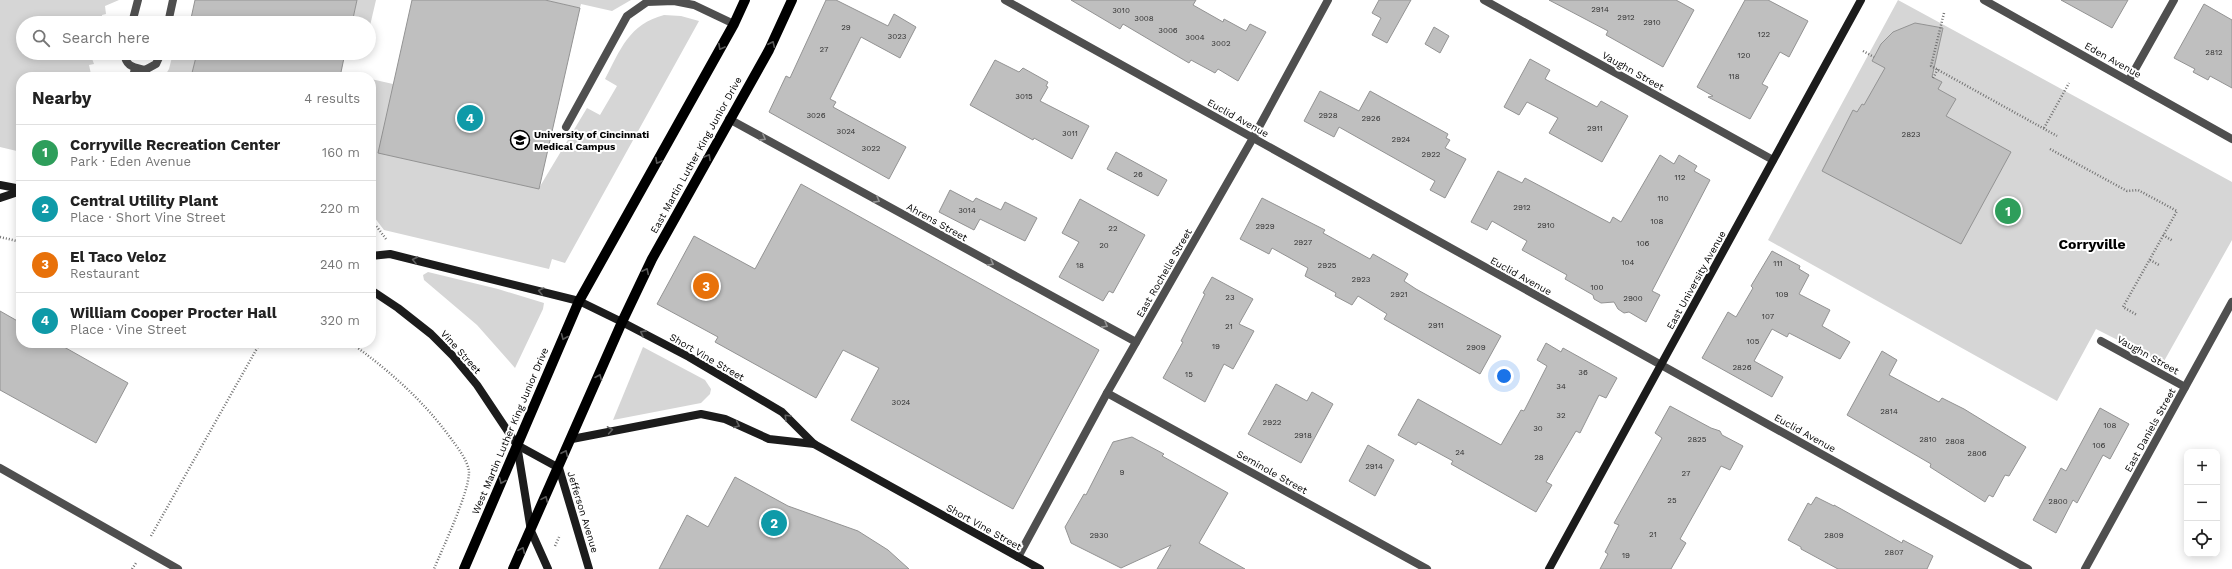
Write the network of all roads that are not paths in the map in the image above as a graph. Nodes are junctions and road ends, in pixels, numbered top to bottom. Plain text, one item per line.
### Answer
1 (138, 0) edge
2 (173, 0) edge
3 (745, 0) edge
4 (792, 0) edge
5 (1005, 0) edge
6 (1328, 0) edge
7 (1484, 0) edge
8 (1861, 0) edge
9 (1984, 0) edge
10 (2174, 0) edge
11 (134, 16) edge
12 (170, 16) edge
13 (734, 24) junction
14 (125, 60) edge
15 (158, 60) edge
16 (135, 68) junction
17 (134, 72) edge
18 (2129, 80) junction
19 (729, 119) junction
20 (566, 127) dead end
21 (1253, 138) junction
22 (2232, 139) edge
23 (1773, 160) junction
24 (0, 185) edge
25 (16, 189) edge
26 (16, 192) edge
27 (0, 198) edge
28 (376, 255) edge
29 (376, 293) edge
30 (579, 301) junction
31 (2232, 302) edge
32 (622, 322) junction
33 (2101, 341) dead end
34 (1136, 342) junction
35 (1661, 365) junction
36 (2185, 387) junction
37 (1107, 393) junction
38 (572, 439) junction
39 (814, 444) junction
40 (517, 445) junction
41 (0, 468) edge
42 (559, 468) junction
43 (531, 530) junction
44 (1018, 557) junction
45 (178, 569) edge
46 (464, 569) edge
47 (513, 569) edge
48 (548, 569) edge
49 (589, 569) edge
50 (1040, 569) edge
51 (1427, 569) edge
52 (1549, 569) edge
53 (2028, 569) edge
54 (2085, 569) edge

1 - 11 street
2 - 12 street
3 - 13 main road
19 -> 4 main road, East Martin Luther King Junior Drive
5 - 21 street, Euclid Avenue
6 - 21 street, East Rochelle Street
7 - 23 street, Vaughn Street
8 - 23 street, East University Avenue
9 - 18 street, Eden Avenue
10 - 18 street
13 - 20 street
13 -> 30 main road
14 - 16 street
15 - 16 street
16 - 17 street
18 - 22 street, Eden Avenue
32 -> 19 main road, East Martin Luther King Junior Drive
19 -> 34 street, Ahrens Street
21 - 34 street, East Rochelle Street
21 - 35 street, Euclid Avenue
23 - 35 street, East University Avenue
24 - 25 street
26 - 27 street
30 -> 28 street
29 - 40 street, Vine Street
30 - 32 street, Short Vine Street
30 -> 40 main road, West Martin Luther King Junior Drive
31 - 36 street, East Daniels Street
38 -> 32 main road
39 -> 32 street, Short Vine Street
33 - 36 street, Vaughn Street
34 - 37 street, East Rochelle Street
35 - 52 street, East University Avenue
35 - 53 street, Euclid Avenue
36 - 54 street, East Daniels Street
37 - 44 street, East Rochelle Street
37 - 51 street, Seminole Street
38 -> 39 street, Short Vine Street
42 -> 38 main road
39 - 44 street, Short Vine Street
40 - 42 street, Jefferson Avenue
40 - 43 street
40 -> 46 main road, West Martin Luther King Junior Drive
41 - 45 street
43 -> 42 main road
42 - 49 street, Jefferson Avenue
47 -> 43 main road
43 - 48 street
44 - 50 street, Short Vine Street

